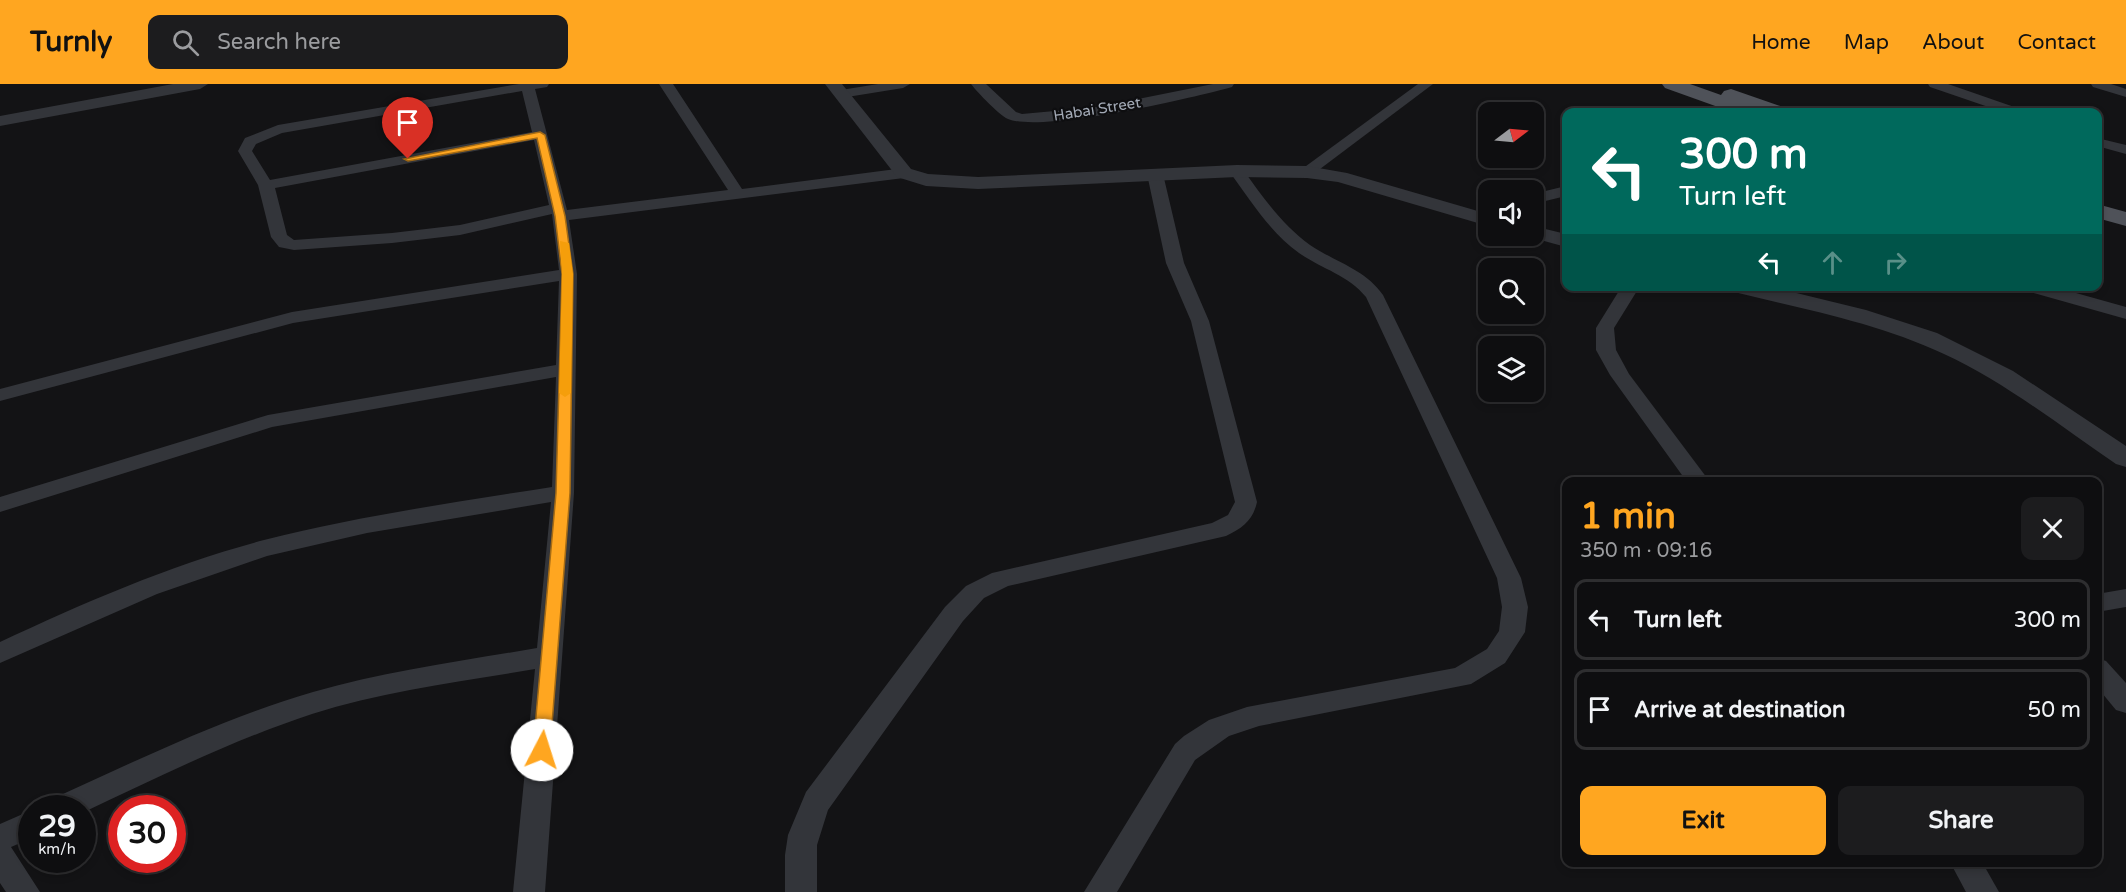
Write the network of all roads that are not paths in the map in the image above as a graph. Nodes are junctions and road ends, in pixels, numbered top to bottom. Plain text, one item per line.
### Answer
1 (200, 84) edge
2 (666, 84) edge
3 (903, 84) edge
4 (978, 84) edge
5 (1227, 84) edge
6 (1426, 84) edge
7 (1672, 84) edge
8 (1701, 84) edge
9 (1938, 84) edge
10 (2098, 84) edge
11 (535, 85) edge
12 (837, 89) edge
13 (2126, 93) edge
14 (1739, 108) edge
15 (1768, 108) edge
16 (2004, 108) edge
17 (0, 121) edge
18 (540, 135) junction
19 (2102, 143) edge
20 (2126, 150) edge
21 (1237, 171) junction
22 (1307, 172) junction
23 (904, 174) junction
24 (1155, 174) junction
25 (266, 185) junction
26 (1562, 192) edge
27 (738, 194) junction
28 (1544, 196) edge
29 (559, 212) junction
30 (2102, 212) edge
31 (1478, 217) edge
32 (2102, 218) edge
33 (2126, 219) edge
34 (2126, 225) edge
35 (1544, 235) edge
36 (1562, 240) edge
37 (568, 274) junction
38 (1628, 291) edge
39 (1758, 291) edge
40 (2046, 291) edge
41 (2126, 313) edge
42 (565, 369) junction
43 (0, 395) edge
44 (2126, 458) edge
45 (1695, 477) edge
46 (563, 493) junction
47 (0, 505) edge
48 (2126, 598) edge
49 (2102, 602) edge
50 (0, 653) edge
51 (550, 656) junction
52 (2102, 674) edge
53 (2126, 702) edge
54 (92, 795) edge
55 (18, 830) edge
56 (0, 838) edge
57 (0, 857) edge
58 (1968, 867) edge
59 (24, 892) edge
60 (529, 892) edge
61 (801, 892) edge
62 (1100, 892) edge
63 (1983, 892) edge

1 - 17 street
2 - 27 street
3 - 12 street
4 - 5 street, Habai Street
6 - 22 street
7 - 14 main road
8 - 15 main road
9 - 16 street
10 - 13 street
11 - 18 street
11 - 25 street
12 - 23 street
18 - 25 street
18 - 29 street
19 - 20 street
21 - 22 street
21 - 24 street
21 - 62 street
22 - 31 street
23 - 24 street
23 - 27 street
24 - 61 street
25 - 29 street
26 - 28 street
27 - 29 street
29 - 37 street
30 - 33 main road
32 - 34 main road
35 - 36 street
37 - 42 street
37 - 43 street
38 - 45 street
39 - 44 street
40 - 41 street
42 - 46 street
42 - 47 street
46 - 50 street
46 - 51 street
48 - 49 street
51 - 54 street
51 - 60 street
52 - 53 street
55 - 56 street
57 - 59 street
58 - 63 street

